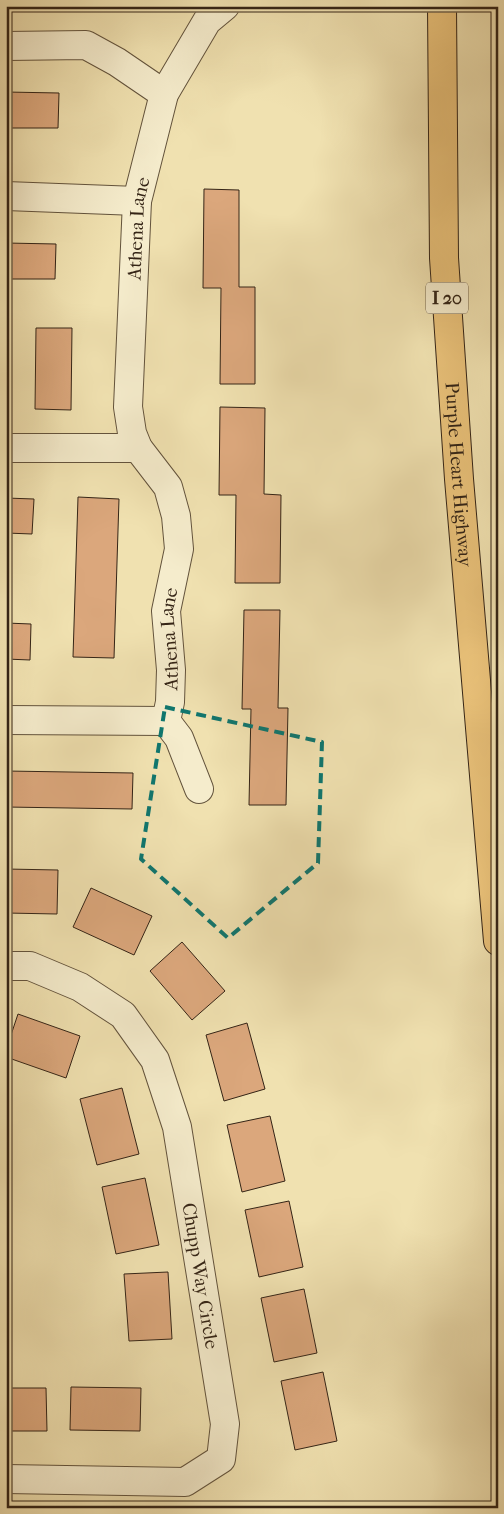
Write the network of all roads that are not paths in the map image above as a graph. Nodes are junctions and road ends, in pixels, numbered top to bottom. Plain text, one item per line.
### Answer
1 (442, 6) edge
2 (212, 11) edge
3 (6, 46) edge
4 (164, 94) junction
5 (6, 196) edge
6 (137, 201) junction
7 (6, 448) edge
8 (138, 448) junction
9 (6, 720) edge
10 (166, 721) junction
11 (199, 789) dead end
12 (498, 941) edge
13 (6, 966) edge
14 (6, 1479) edge

1 - 12 highway, Purple Heart Highway / I 20
2 - 4 street, Athena Lane
3 - 4 street
4 - 6 street, Athena Lane
5 - 6 street
6 - 8 street, Athena Lane
7 - 8 street
8 - 10 street, Athena Lane
9 - 10 street
10 - 11 street
13 - 14 street, Chupp Way Circle

